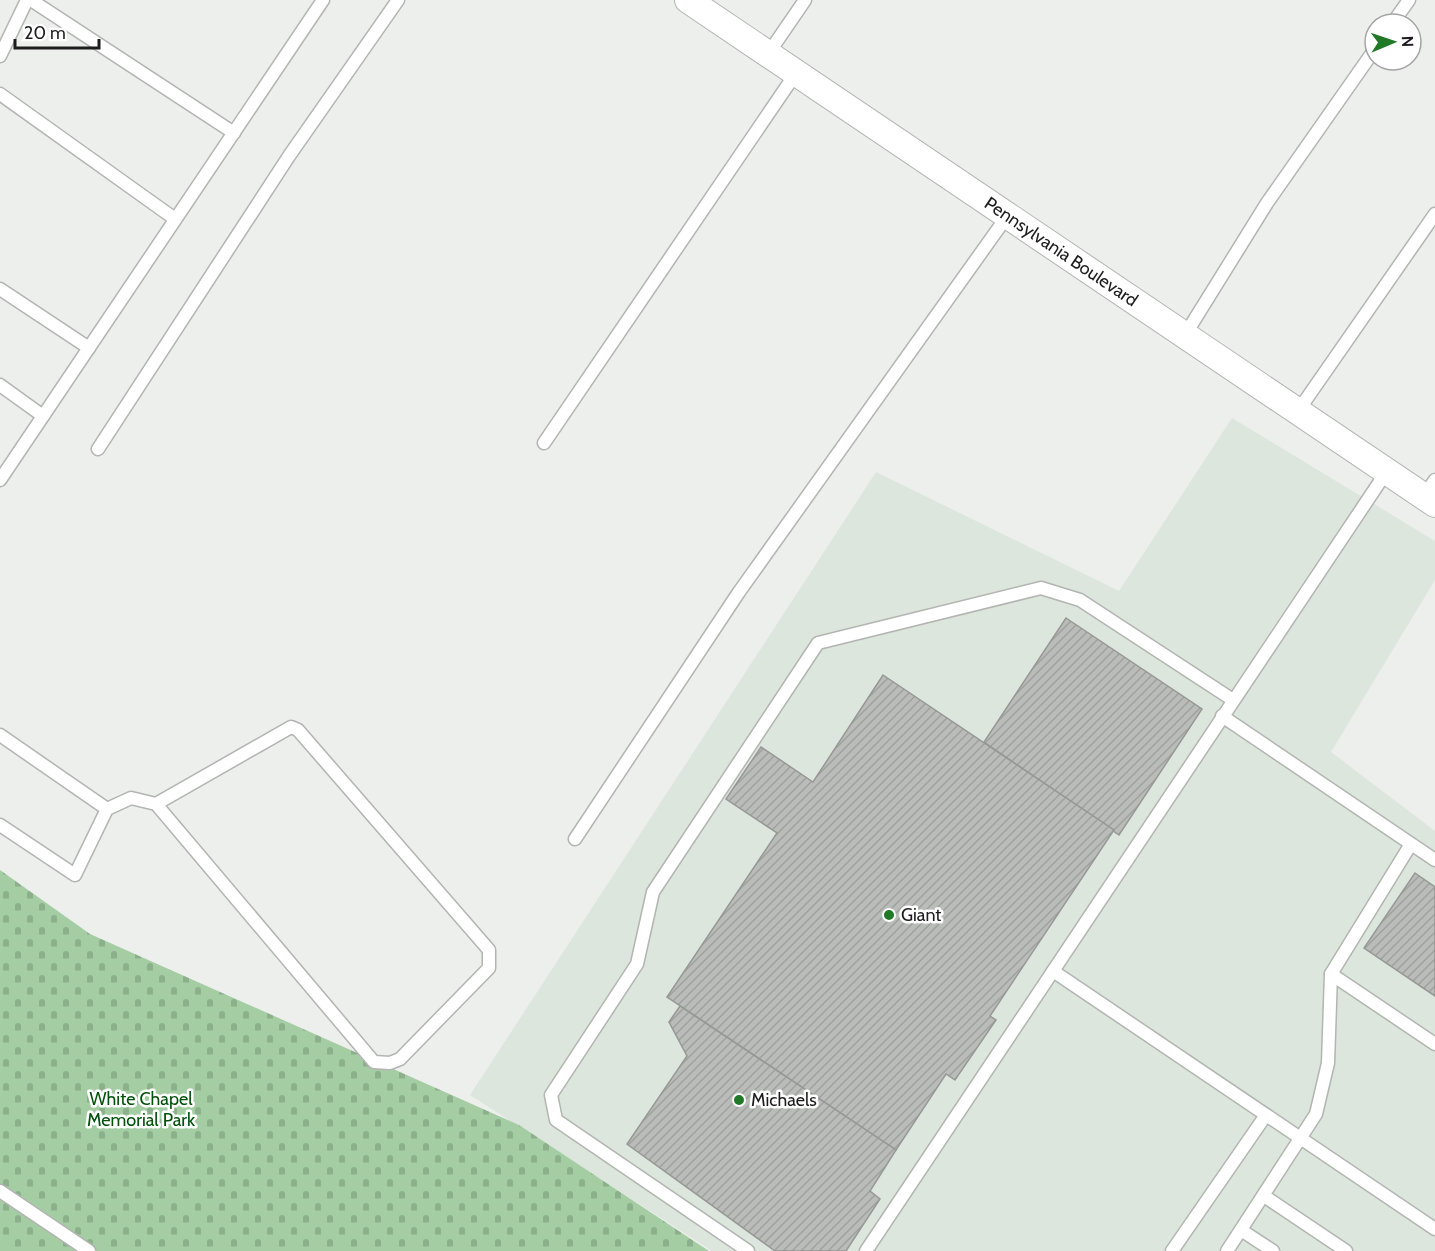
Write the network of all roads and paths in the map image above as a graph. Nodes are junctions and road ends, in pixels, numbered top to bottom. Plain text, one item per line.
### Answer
1 (29, 0) edge
2 (323, 0) edge
3 (398, 0) edge
4 (688, 0) edge
5 (805, 0) edge
6 (768, 54) junction
7 (0, 56) edge
8 (1363, 66) edge
9 (796, 73) junction
10 (0, 94) edge
11 (234, 133) junction
12 (1435, 214) edge
13 (1008, 215) junction
14 (175, 219) junction
15 (0, 289) edge
16 (1185, 335) junction
17 (89, 348) junction
18 (0, 385) edge
19 (1298, 411) junction
20 (43, 416) junction
21 (544, 443) dead end
22 (98, 449) dead end
23 (1387, 471) junction
24 (0, 480) edge
25 (1431, 494) edge
26 (1233, 700) junction
27 (1222, 716) junction
28 (0, 735) edge
29 (156, 804) junction
30 (107, 809) junction
31 (0, 825) edge
32 (575, 839) dead end
33 (1411, 844) junction
34 (1435, 860) edge
35 (1053, 971) junction
36 (1331, 974) junction
37 (1435, 1044) edge
38 (1266, 1115) junction
39 (1301, 1138) junction
40 (0, 1191) edge
41 (1264, 1196) junction
42 (1435, 1229) edge
43 (1241, 1230) junction
44 (89, 1251) edge
45 (748, 1251) edge
46 (866, 1251) edge
47 (1172, 1251) edge
48 (1227, 1251) edge
49 (1273, 1251) edge
50 (1346, 1251) edge

1 - 7 lane
1 - 11 lane
2 - 11 lane
3 - 22 lane
4 - 6 street, Pennsylvania Boulevard
5 - 6 lane
6 - 9 street, Pennsylvania Boulevard
8 - 16 lane
9 - 13 street, Pennsylvania Boulevard
9 - 21 lane
10 - 14 lane
11 - 14 lane
12 - 19 lane
13 - 16 street, Pennsylvania Boulevard
13 - 32 lane
14 - 17 lane
15 - 17 lane
16 - 19 street, Pennsylvania Boulevard
17 - 20 lane
18 - 20 lane
19 - 23 street, Pennsylvania Boulevard
20 - 24 lane
23 - 25 street, Pennsylvania Boulevard
23 - 26 lane
26 - 27 lane
26 - 45 lane
27 - 33 lane
27 - 35 lane
28 - 30 lane
29 - 29 lane
29 - 30 lane
30 - 31 lane
33 - 34 lane
33 - 36 lane
35 - 38 lane
35 - 46 lane
36 - 37 lane
36 - 39 lane
38 - 39 lane
38 - 47 lane
39 - 41 lane
39 - 42 lane
40 - 44 lane
41 - 43 lane
41 - 50 lane
43 - 48 lane
43 - 49 lane

